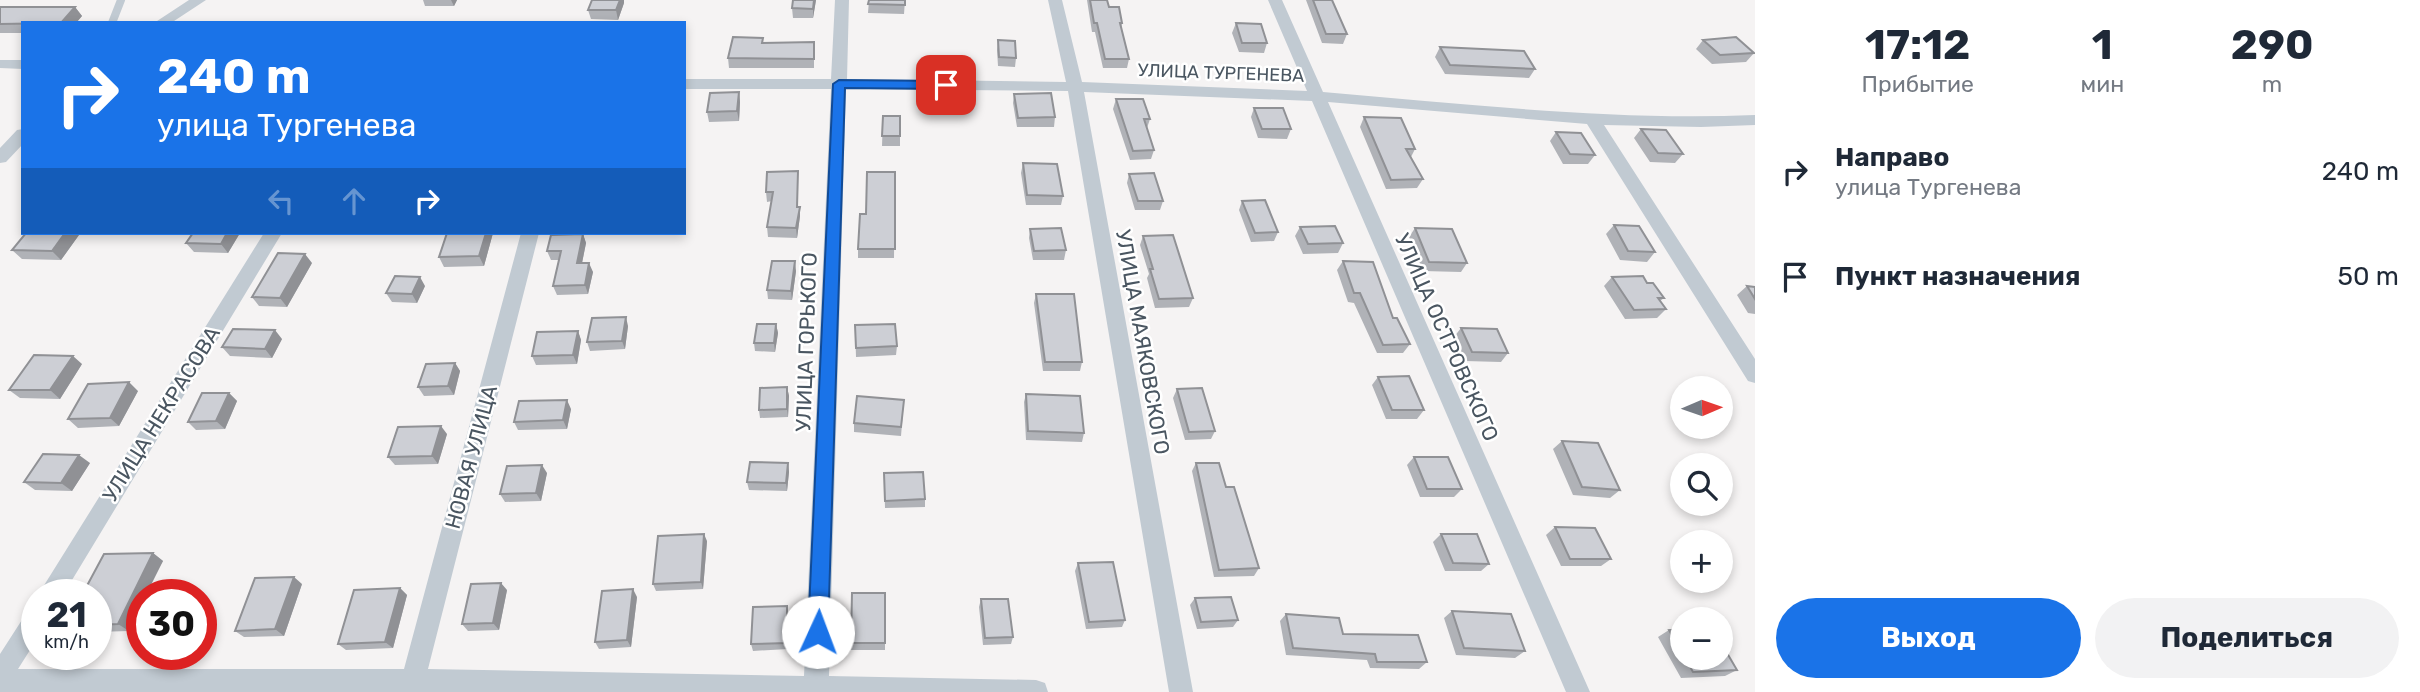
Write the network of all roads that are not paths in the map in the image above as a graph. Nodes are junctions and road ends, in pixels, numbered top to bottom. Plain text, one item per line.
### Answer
1 (121, 0) edge
2 (199, 0) edge
3 (842, 0) edge
4 (1055, 0) edge
5 (1275, 0) edge
6 (114, 21) edge
7 (163, 21) edge
8 (0, 64) edge
9 (21, 65) edge
10 (686, 84) edge
11 (839, 84) junction
12 (1075, 86) junction
13 (1318, 97) junction
14 (1591, 118) junction
15 (1755, 120) edge
16 (21, 136) edge
17 (0, 158) edge
18 (271, 235) edge
19 (529, 235) edge
20 (1755, 375) edge
21 (60, 579) edge
22 (21, 644) edge
23 (0, 679) edge
24 (412, 686) edge
25 (816, 686) junction
26 (1035, 692) edge
27 (1181, 692) edge
28 (1578, 692) edge

1 - 6 lane
2 - 7 street
3 - 11 street, УЛИЦА ГОРЬКОГО
4 - 12 street, УЛИЦА МАЯКОВСКОГО
5 - 13 street, УЛИЦА ОСТРОВСКОГО
8 - 9 street
10 - 11 street, УЛИЦА ТУРГЕНЕВА
11 - 12 street, УЛИЦА ТУРГЕНЕВА
11 - 25 street, УЛИЦА ГОРЬКОГО
12 - 13 street, УЛИЦА ТУРГЕНЕВА
12 - 27 street, УЛИЦА МАЯКОВСКОГО
13 - 14 street, УЛИЦА ТУРГЕНЕВА
13 - 28 street, УЛИЦА ОСТРОВСКОГО
14 - 15 street, УЛИЦА ТУРГЕНЕВА
14 - 20 street
16 - 17 street
18 - 21 street, УЛИЦА НЕКРАСОВА
19 - 24 street, НОВАЯ УЛИЦА
22 - 23 street
23 - 24 street
24 - 25 street
25 - 26 street

